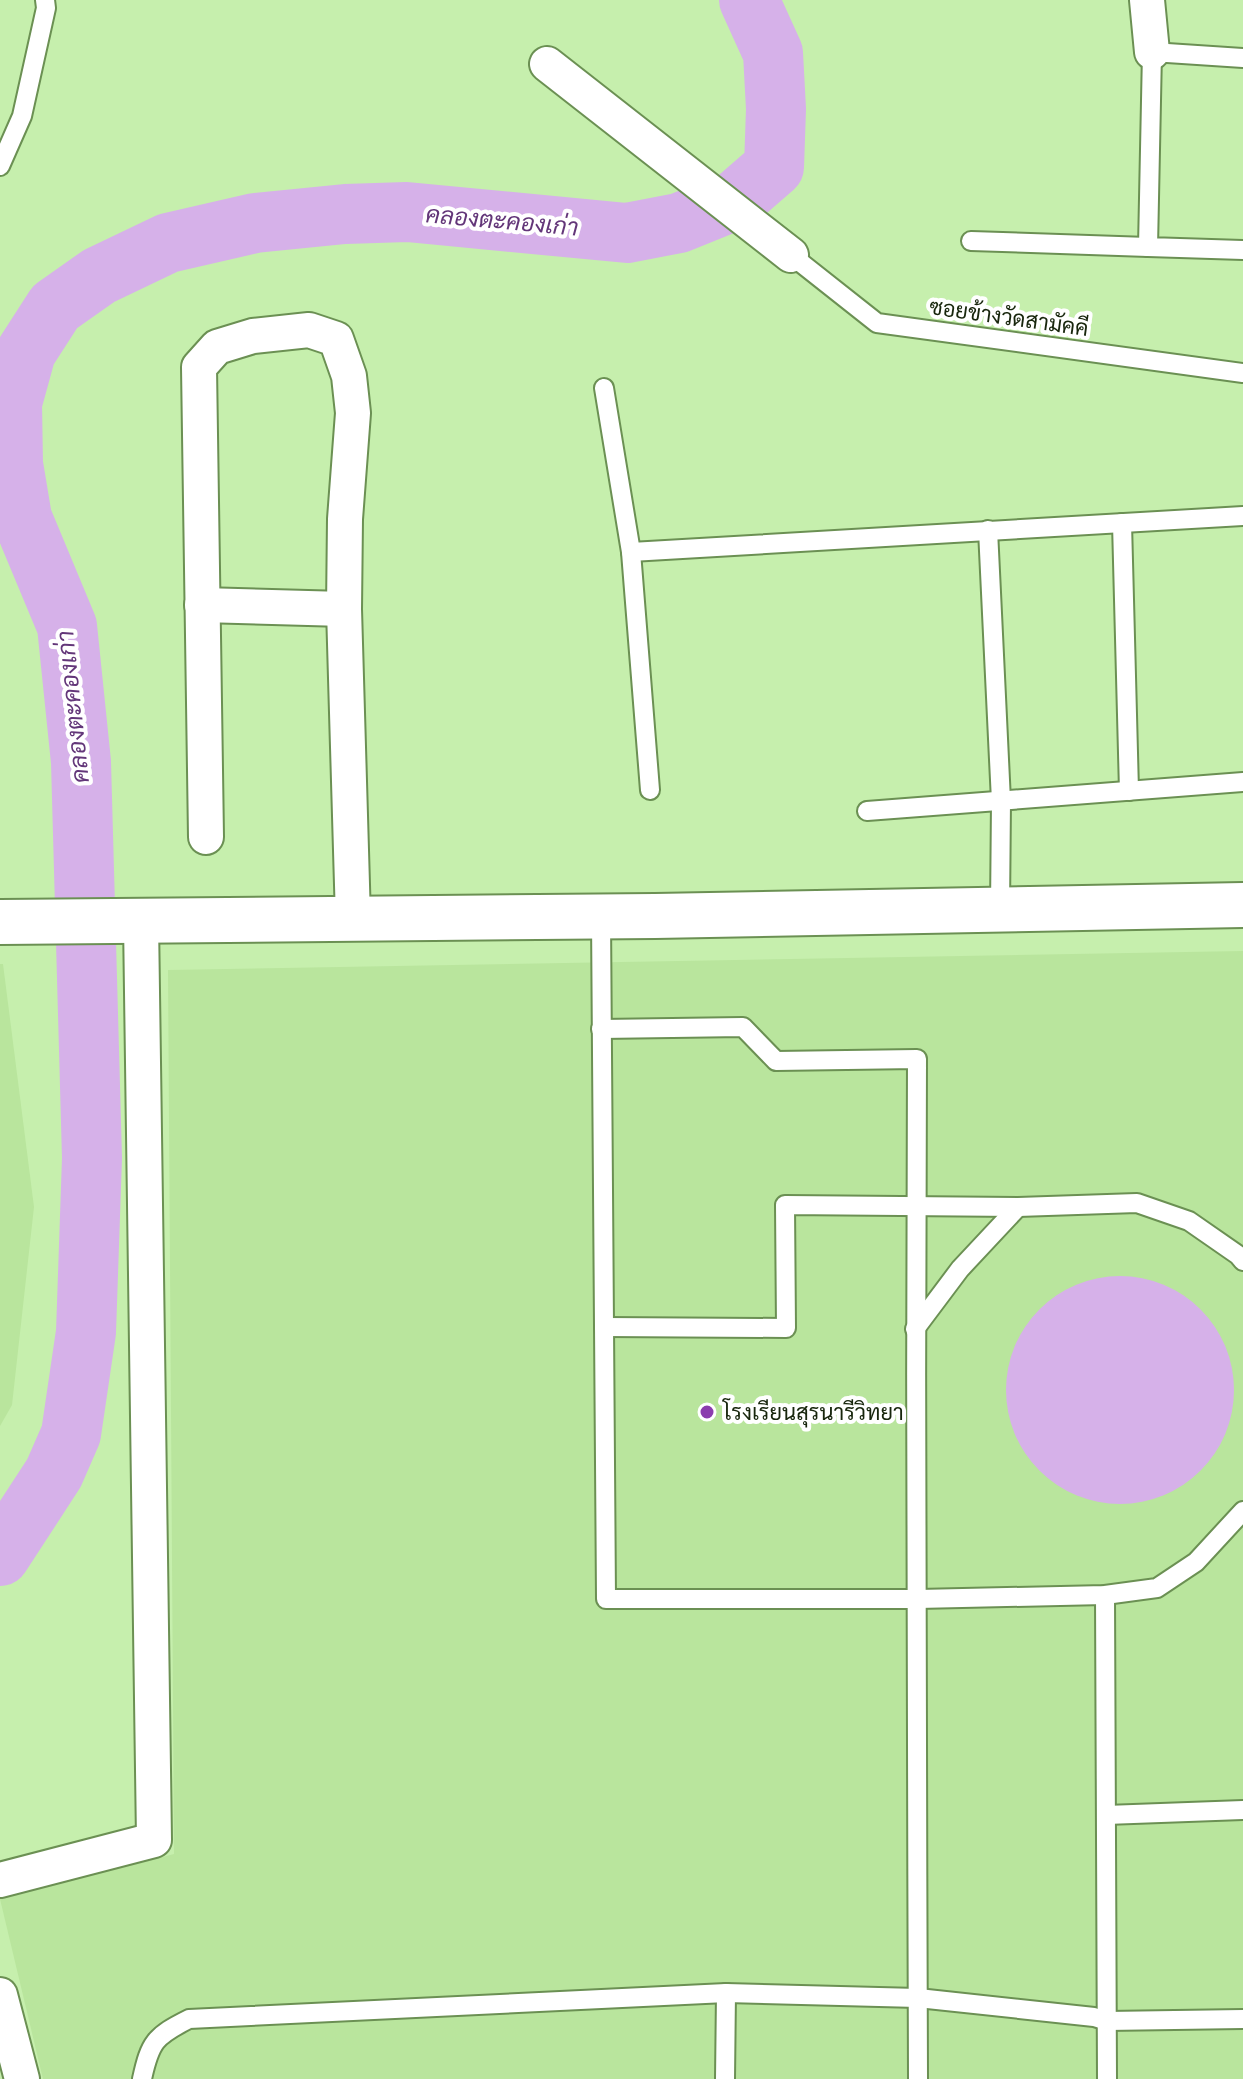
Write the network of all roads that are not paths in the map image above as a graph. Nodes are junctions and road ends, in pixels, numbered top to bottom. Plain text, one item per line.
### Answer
1 (45, 0) edge
2 (1147, 0) edge
3 (1152, 52) junction
4 (1243, 58) edge
5 (547, 64) dead end
6 (0, 166) edge
7 (971, 241) dead end
8 (1148, 247) junction
9 (1243, 250) edge
10 (791, 255) joint
11 (1243, 373) edge
12 (604, 388) dead end
13 (1243, 516) edge
14 (1122, 523) junction
15 (988, 530) junction
16 (631, 552) junction
17 (202, 605) junction
18 (344, 609) junction
19 (1243, 782) edge
20 (650, 790) dead end
21 (1129, 791) junction
22 (1001, 801) junction
23 (867, 811) dead end
24 (206, 837) dead end
25 (1243, 905) edge
26 (1000, 909) junction
27 (601, 917) junction
28 (353, 919) junction
29 (135, 921) junction
30 (15, 922) edge
31 (601, 1029) junction
32 (916, 1205) junction
33 (1018, 1207) junction
34 (1241, 1257) edge
35 (604, 1327) junction
36 (915, 1329) junction
37 (1243, 1511) edge
38 (1105, 1595) junction
39 (918, 1599) junction
40 (1243, 1810) edge
41 (1106, 1815) junction
42 (0, 1880) edge
43 (726, 1993) junction
44 (0, 1995) edge
45 (918, 1998) junction
46 (1243, 2019) edge
47 (1107, 2021) junction
48 (22, 2079) edge
49 (142, 2079) edge
50 (725, 2079) edge
51 (918, 2079) edge
52 (1107, 2079) edge

1 - 6 lane
2 - 3 street
3 - 4 lane
3 - 8 lane
5 - 10 street
7 - 8 lane
8 - 9 lane
10 - 11 lane, ซอยข้างวัดสามัคคี
12 - 16 lane
13 - 14 lane
14 - 15 lane
14 - 21 lane
15 - 16 lane
15 - 22 lane
16 - 20 lane
17 - 18 street
17 - 18 street
17 - 24 street
18 - 28 street
19 - 21 lane
21 - 22 lane
22 - 23 lane
22 - 26 lane
25 - 26 street
26 - 27 street
27 - 28 street
27 - 31 lane
28 - 29 street
29 - 30 street
29 - 42 street
31 - 32 lane
31 - 35 lane
32 - 33 lane
32 - 35 lane
32 - 36 lane
33 - 34 lane
33 - 36 lane
35 - 39 lane
36 - 39 lane
37 - 38 lane
38 - 39 lane
38 - 41 lane
39 - 45 lane
40 - 41 lane
41 - 47 lane
43 - 45 lane
43 - 49 lane
43 - 50 lane
44 - 48 street
45 - 47 lane
45 - 51 lane
46 - 47 lane
47 - 52 lane

